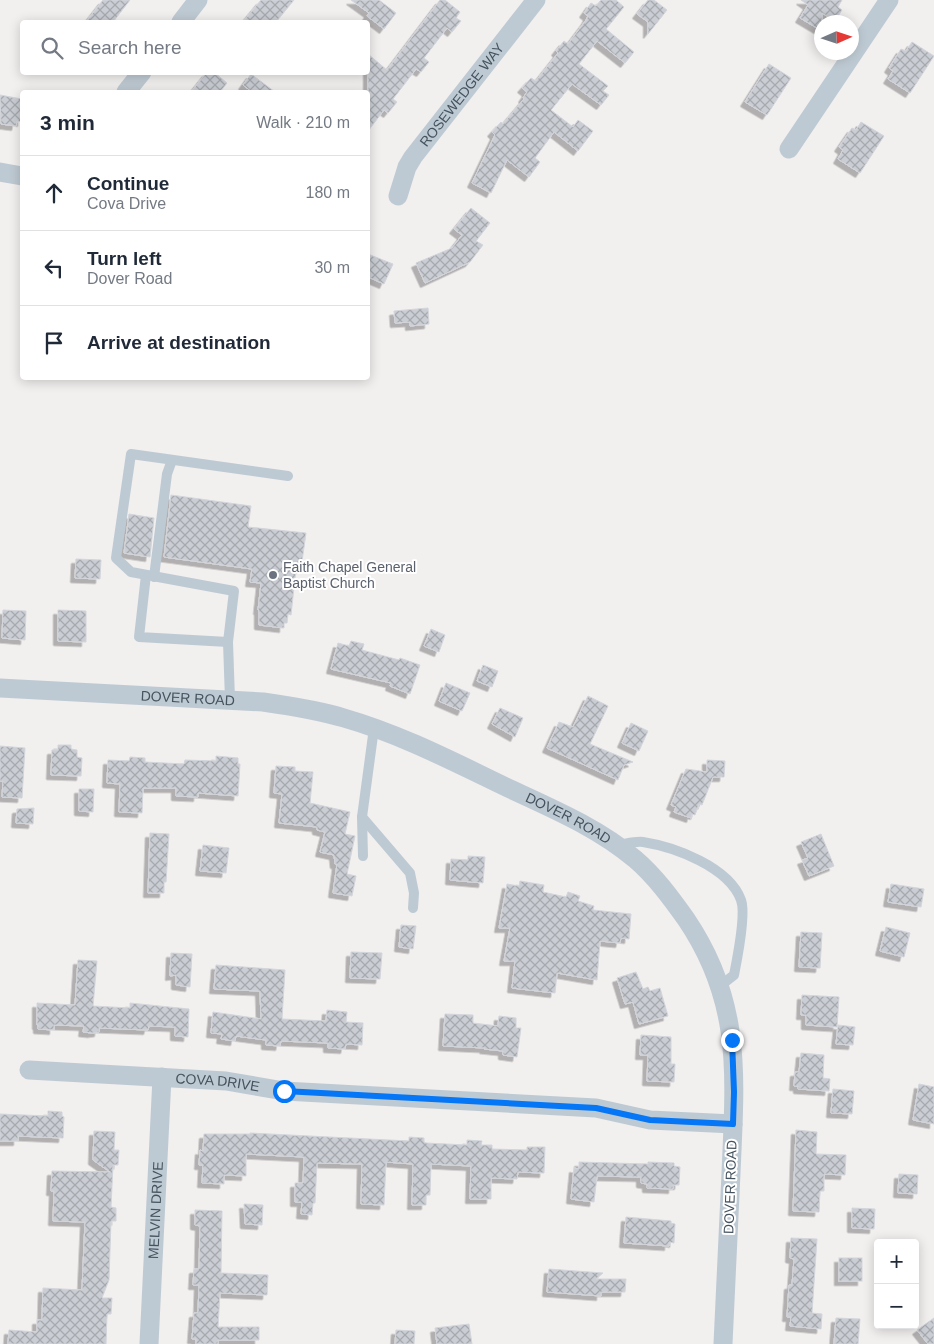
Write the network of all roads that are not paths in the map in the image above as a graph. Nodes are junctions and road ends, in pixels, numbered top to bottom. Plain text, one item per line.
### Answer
1 (198, 0) edge
2 (536, 0) edge
3 (889, 0) edge
4 (183, 20) edge
5 (140, 75) edge
6 (128, 90) edge
7 (789, 150) dead end
8 (0, 172) edge
9 (20, 176) edge
10 (398, 196) dead end
11 (172, 460) junction
12 (288, 476) dead end
13 (150, 576) junction
14 (228, 642) junction
15 (0, 688) edge
16 (230, 700) junction
17 (374, 728) junction
18 (362, 817) junction
19 (616, 845) junction
20 (362, 856) dead end
21 (413, 908) dead end
22 (720, 986) junction
23 (29, 1070) dead end
24 (162, 1077) junction
25 (733, 1124) junction
26 (149, 1344) edge
27 (724, 1344) edge

1 - 4 street
2 - 10 street, ROSEWEDGE WAY
3 - 7 street
5 - 6 street
8 - 9 street
11 - 12 lane
11 - 13 lane
11 - 13 lane
13 - 14 lane
13 - 14 lane
14 - 16 lane
15 - 16 street, DOVER ROAD
16 - 17 street, DOVER ROAD
17 - 18 lane
17 - 19 street, DOVER ROAD
18 - 20 lane
18 - 21 lane
19 - 22 street, DOVER ROAD
19 - 22 lane
22 - 25 street, DOVER ROAD
23 - 24 street, COVA DRIVE
24 - 25 street, COVA DRIVE
24 - 26 street, MELVIN DRIVE
25 - 27 street, DOVER ROAD

